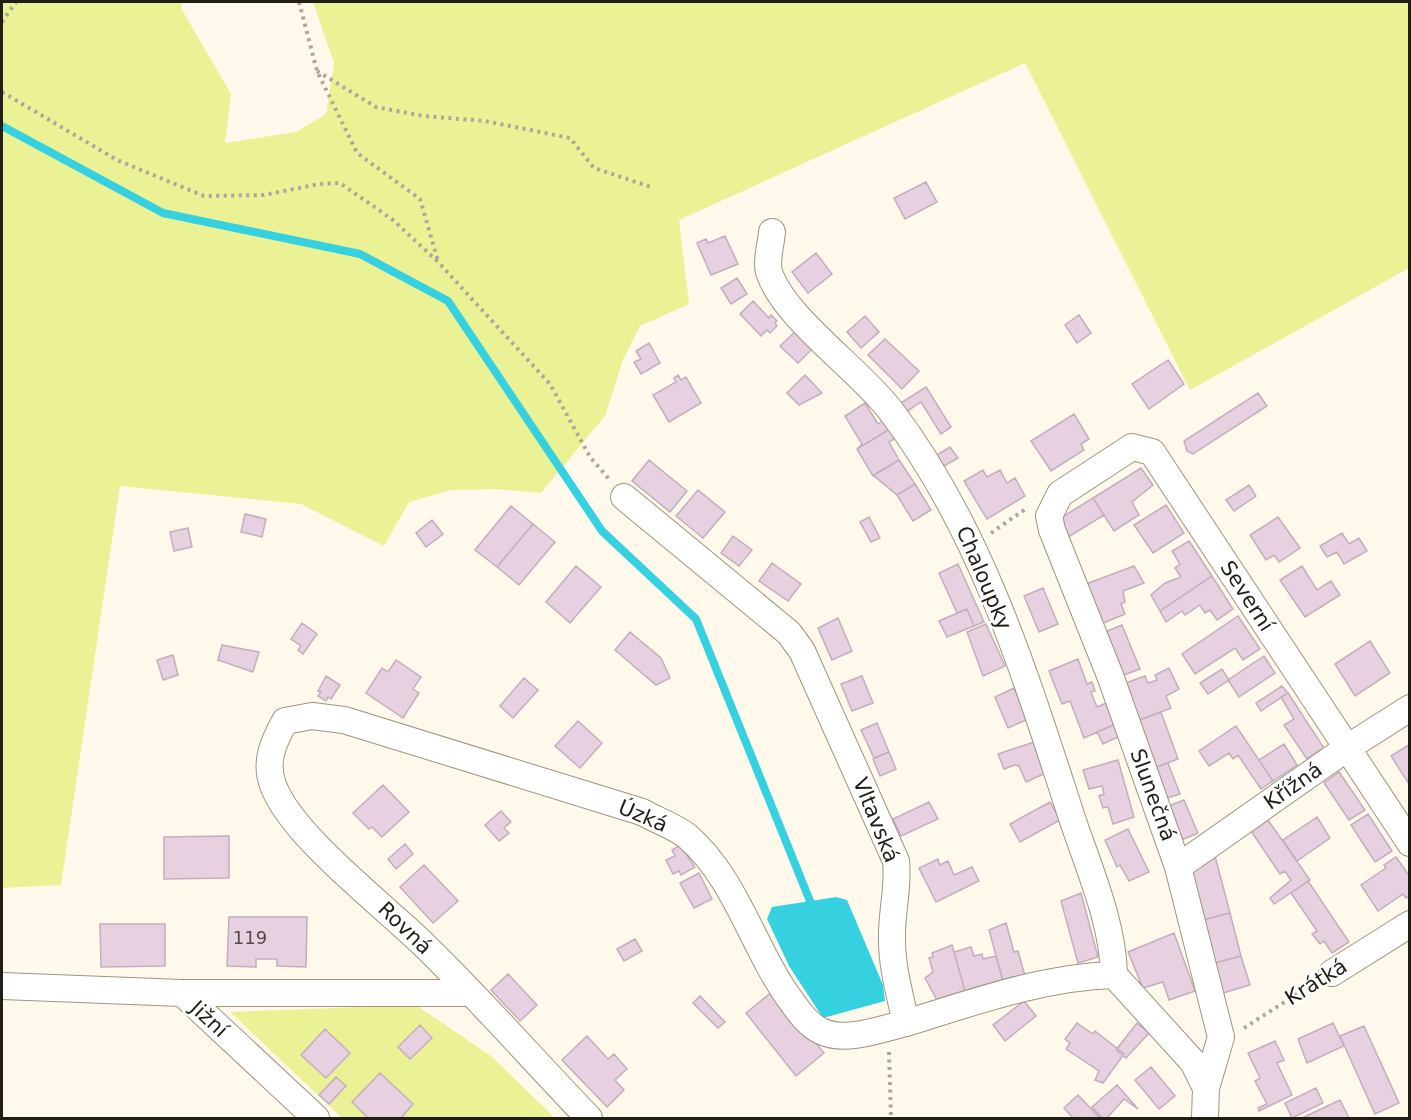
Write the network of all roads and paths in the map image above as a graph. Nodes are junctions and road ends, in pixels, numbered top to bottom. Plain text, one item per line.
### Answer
1 (16, 2) edge
2 (299, 2) edge
3 (2, 22) edge
4 (317, 71) junction
5 (2, 92) edge
6 (651, 187) dead end
7 (772, 232) dead end
8 (438, 262) junction
9 (624, 497) joint
10 (1056, 501) junction
11 (976, 550) junction
12 (1410, 708) edge
13 (285, 720) joint
14 (1347, 748) junction
15 (1410, 843) edge
16 (1178, 867) junction
17 (1410, 924) edge
18 (1332, 973) joint
19 (1114, 975) junction
20 (2, 986) edge
21 (182, 993) junction
22 (468, 993) junction
23 (897, 1025) junction
24 (1221, 1036) junction
25 (1206, 1088) junction
26 (316, 1119) edge
27 (589, 1119) edge
28 (891, 1119) edge
29 (1205, 1119) edge

1 - 3 path
2 - 4 path
4 - 6 path
4 - 8 path
5 - 8 path
7 - 11 street, Chaloupky
8 - 9 path
9 - 23 street, Vltavská
10 - 11 path
10 - 14 street, Severní
10 - 16 street, Slunečná
11 - 19 street, Chaloupky
12 - 14 street, Křížná
13 - 22 street, Rovná
13 - 23 street, Úzká
14 - 15 street, Severní
14 - 16 street, Křížná
16 - 24 street, Slunečná
17 - 18 street, Krátká
18 - 24 path, Krátká
19 - 23 street
19 - 25 street
20 - 21 street, Jižní
21 - 22 street
21 - 26 street, Jižní
22 - 27 street, Rovná
23 - 28 path
24 - 25 street
25 - 29 street

